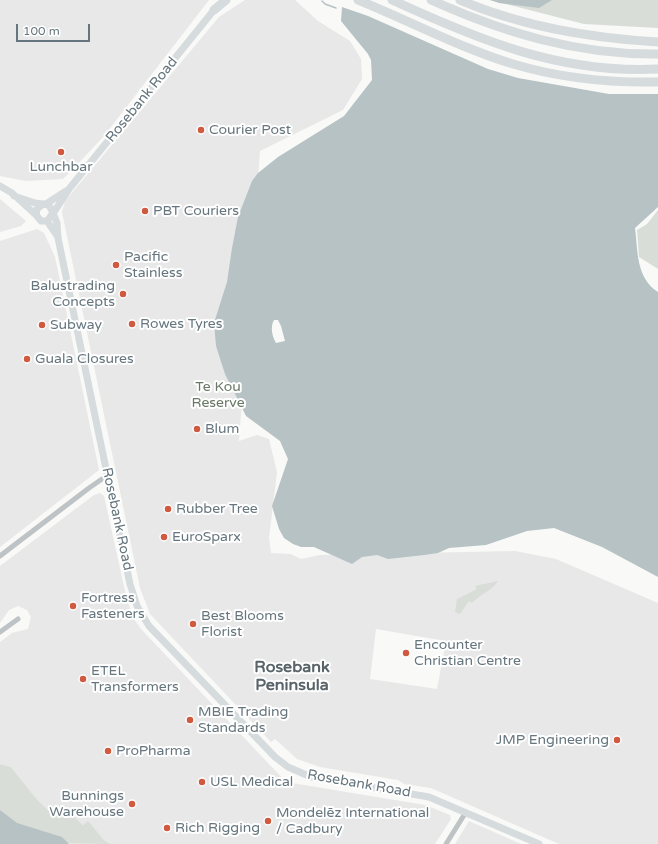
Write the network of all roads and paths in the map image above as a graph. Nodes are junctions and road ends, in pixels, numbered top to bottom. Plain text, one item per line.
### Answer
1 (221, 0) edge
2 (226, 0) edge
3 (358, 0) edge
4 (392, 0) edge
5 (431, 0) edge
6 (460, 0) edge
7 (214, 10) junction
8 (658, 42) edge
9 (658, 54) edge
10 (658, 69) edge
11 (658, 82) edge
12 (0, 186) edge
13 (69, 188) junction
14 (14, 196) junction
15 (45, 204) junction
16 (54, 213) junction
17 (36, 215) junction
18 (47, 221) junction
19 (58, 238) junction
20 (109, 478) junction
21 (0, 556) edge
22 (18, 619) dead end
23 (0, 632) edge
24 (466, 812) junction
25 (446, 844) edge
26 (540, 844) edge

1 - 7 highway
2 - 7 highway
3 - 11 highway
4 - 10 highway
5 - 9 highway
6 - 8 highway
7 - 13 main road, Rosebank Road
12 - 14 main road
13 - 15 main road, Rosebank Road
13 - 16 main road, Rosebank Road
14 - 15 main road
14 - 17 main road
15 - 16 main road
15 - 17 main road
16 - 18 main road
16 - 19 main road, Rosebank Road
17 - 18 main road
18 - 19 main road, Rosebank Road
19 - 20 main road, Rosebank Road
20 - 21 street
20 - 24 main road, Rosebank Road
22 - 23 street
24 - 25 street
24 - 26 main road, Rosebank Road

